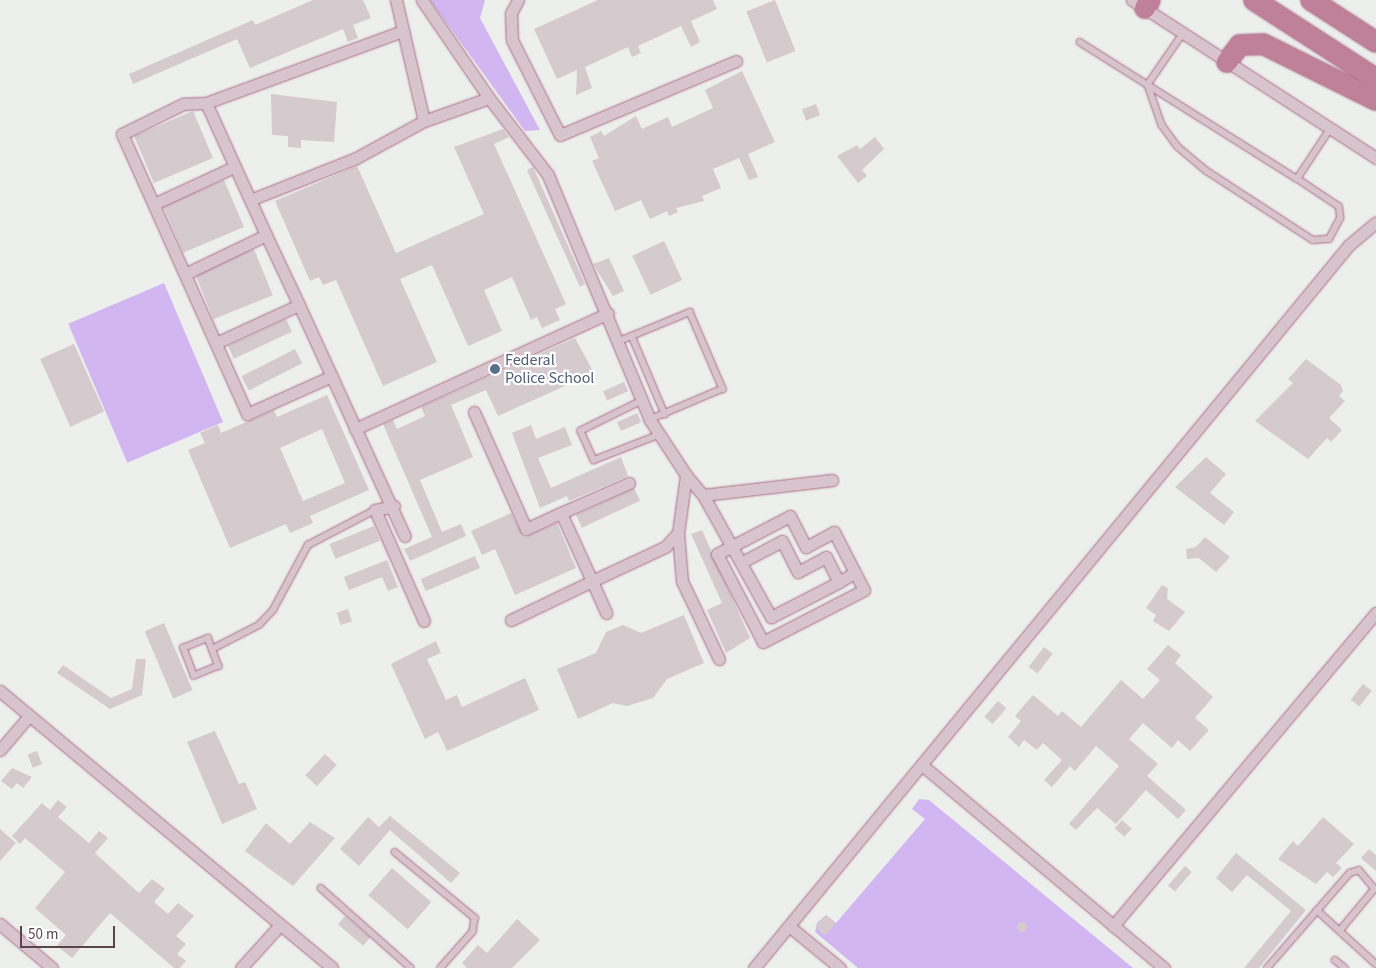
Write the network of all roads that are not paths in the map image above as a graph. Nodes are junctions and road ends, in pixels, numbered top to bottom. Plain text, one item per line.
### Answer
1 (396, 0) edge
2 (422, 0) edge
3 (518, 0) edge
4 (1254, 0) edge
5 (1312, 0) edge
6 (1142, 3) edge
7 (403, 31) junction
8 (1183, 34) junction
9 (1080, 42) dead end
10 (1376, 42) edge
11 (736, 61) dead end
12 (1227, 62) junction
13 (1376, 78) edge
14 (1148, 86) junction
15 (489, 98) junction
16 (1376, 100) edge
17 (206, 104) junction
18 (424, 121) junction
19 (1330, 128) junction
20 (1376, 158) edge
21 (234, 167) junction
22 (1297, 179) junction
23 (250, 200) junction
24 (154, 204) junction
25 (1376, 222) edge
26 (266, 235) junction
27 (185, 274) junction
28 (299, 305) junction
29 (608, 313) junction
30 (632, 336) junction
31 (216, 343) junction
32 (616, 343) junction
33 (332, 376) junction
34 (642, 401) junction
35 (474, 412) dead end
36 (665, 414) junction
37 (650, 420) junction
38 (355, 429) junction
39 (658, 435) junction
40 (686, 474) junction
41 (832, 480) dead end
42 (629, 483) dead end
43 (703, 495) junction
44 (394, 506) junction
45 (375, 510) junction
46 (561, 513) junction
47 (678, 533) junction
48 (405, 536) dead end
49 (734, 546) junction
50 (742, 562) junction
51 (854, 573) junction
52 (592, 581) junction
53 (839, 582) junction
54 (606, 613) dead end
55 (1376, 613) edge
56 (511, 620) dead end
57 (424, 622) dead end
58 (212, 649) junction
59 (718, 659) dead end
60 (0, 691) edge
61 (29, 716) junction
62 (0, 750) edge
63 (922, 765) junction
64 (395, 852) dead end
65 (321, 888) dead end
66 (1317, 910) junction
67 (0, 924) edge
68 (280, 925) junction
69 (789, 926) junction
70 (1113, 926) junction
71 (1341, 930) junction
72 (1335, 960) dead end
73 (1376, 964) edge
74 (52, 968) edge
75 (241, 968) edge
76 (332, 968) edge
77 (411, 968) edge
78 (441, 968) edge
79 (754, 968) edge
80 (840, 968) edge
81 (1164, 968) edge
82 (1267, 968) edge
83 (1344, 968) edge

1 - 7 street
2 - 15 street
3 - 11 street
4 - 13 highway
5 - 10 highway
6 - 8 street
7 - 17 street
7 - 18 street
8 - 12 street
8 - 14 lane
9 - 14 lane
12 - 16 highway
12 - 19 street
14 - 22 lane
14 - 22 lane
15 - 18 street
15 - 29 street
17 - 21 street
17 - 24 street
18 - 23 street
19 - 20 street
19 - 22 lane
21 - 23 street
21 - 24 street
23 - 26 street
24 - 27 street
25 - 63 street
26 - 27 street
26 - 28 street
27 - 31 street
28 - 31 street
28 - 33 street
29 - 32 street
29 - 38 street
30 - 32 lane
30 - 36 lane
30 - 36 lane
31 - 33 street
32 - 34 street
33 - 38 street
34 - 37 street
34 - 39 lane
35 - 46 street
36 - 37 lane
37 - 39 street
38 - 44 street
39 - 40 street
40 - 43 street
40 - 47 street
41 - 43 street
42 - 46 street
43 - 49 street
44 - 45 street
44 - 48 street
45 - 57 street
45 - 58 lane
46 - 52 street
47 - 52 street
47 - 59 street
49 - 50 street
49 - 51 street
49 - 51 street
50 - 53 street
50 - 53 street
51 - 53 street
52 - 54 street
52 - 56 street
55 - 70 street
58 - 58 lane
60 - 61 street
61 - 62 street
61 - 68 street
63 - 69 street
63 - 70 street
64 - 78 lane
65 - 77 lane
66 - 71 lane
66 - 71 lane
66 - 82 lane
67 - 74 street
68 - 75 street
68 - 76 street
69 - 79 street
69 - 80 street
70 - 81 street
71 - 73 lane
72 - 83 lane

